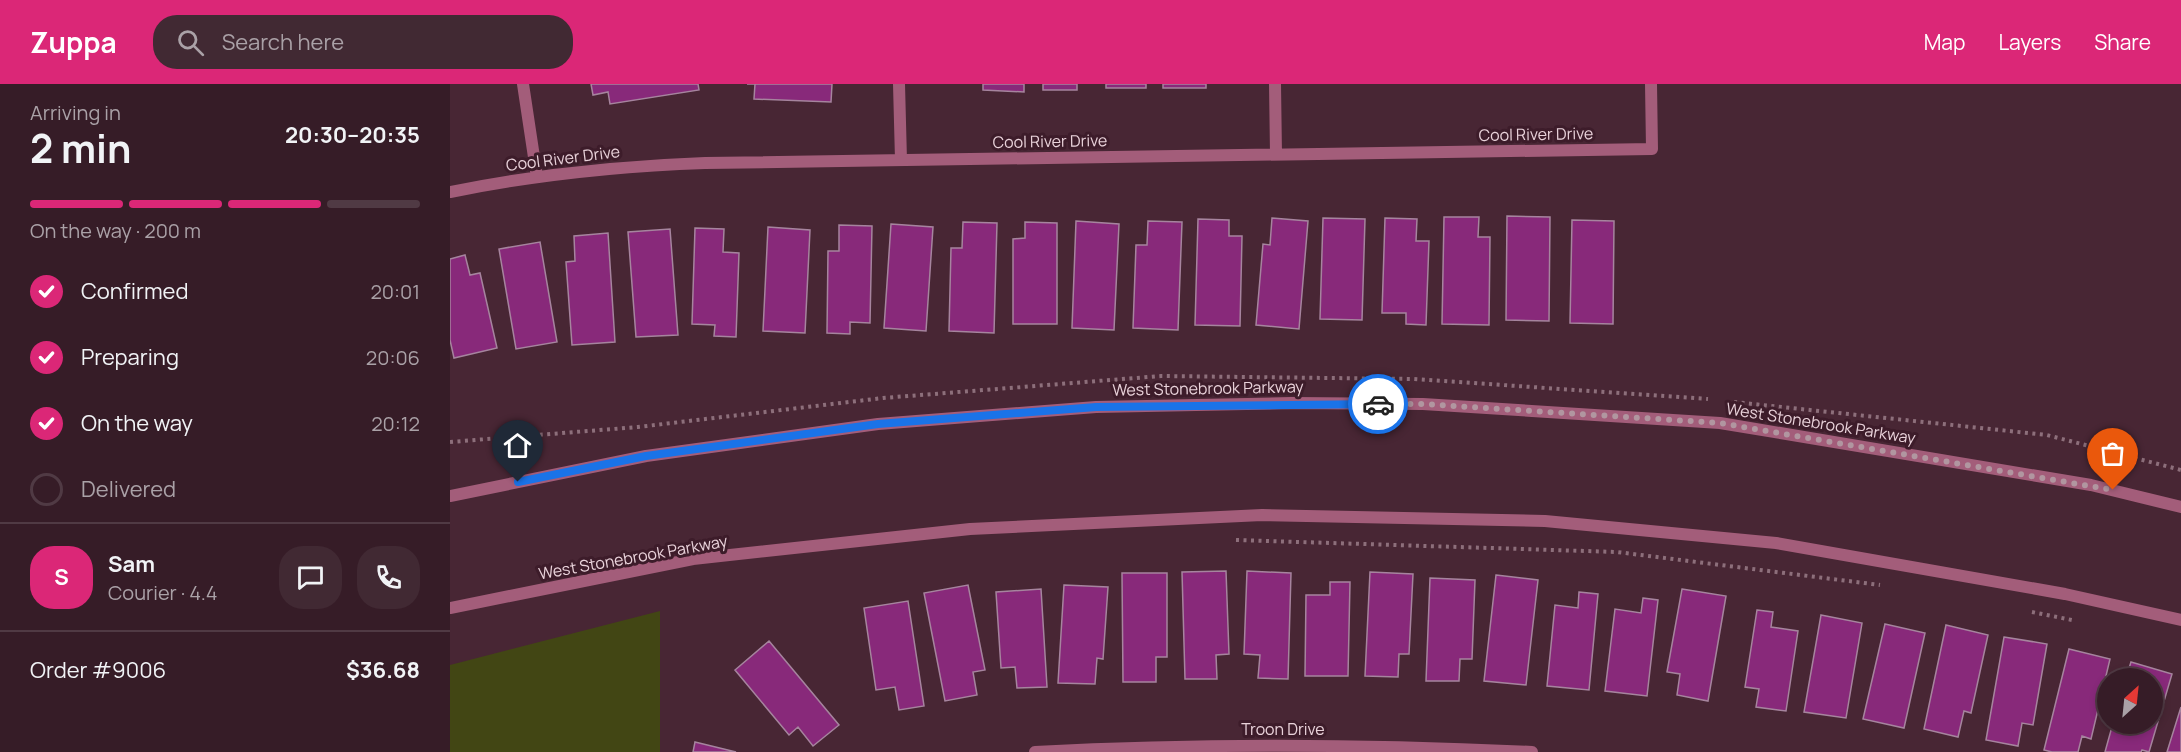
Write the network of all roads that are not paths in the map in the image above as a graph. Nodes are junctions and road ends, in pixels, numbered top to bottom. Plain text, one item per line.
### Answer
1 (523, 84) edge
2 (899, 84) edge
3 (1275, 84) edge
4 (1651, 84) edge
5 (1276, 154) junction
6 (901, 160) junction
7 (537, 177) junction
8 (450, 192) edge
9 (450, 496) edge
10 (2181, 507) edge
11 (450, 608) edge
12 (2181, 620) edge
13 (1255, 749) edge
14 (1035, 752) edge
15 (1532, 752) edge

1 - 7 street
2 - 6 street
3 - 5 street
4 - 5 street, Cool River Drive
5 - 6 street, Cool River Drive
6 - 7 street, Cool River Drive
7 - 8 street, Cool River Drive
9 - 10 street, West Stonebrook Parkway
11 - 12 street, West Stonebrook Parkway
13 - 14 street, Troon Drive
13 - 15 street, Troon Drive

